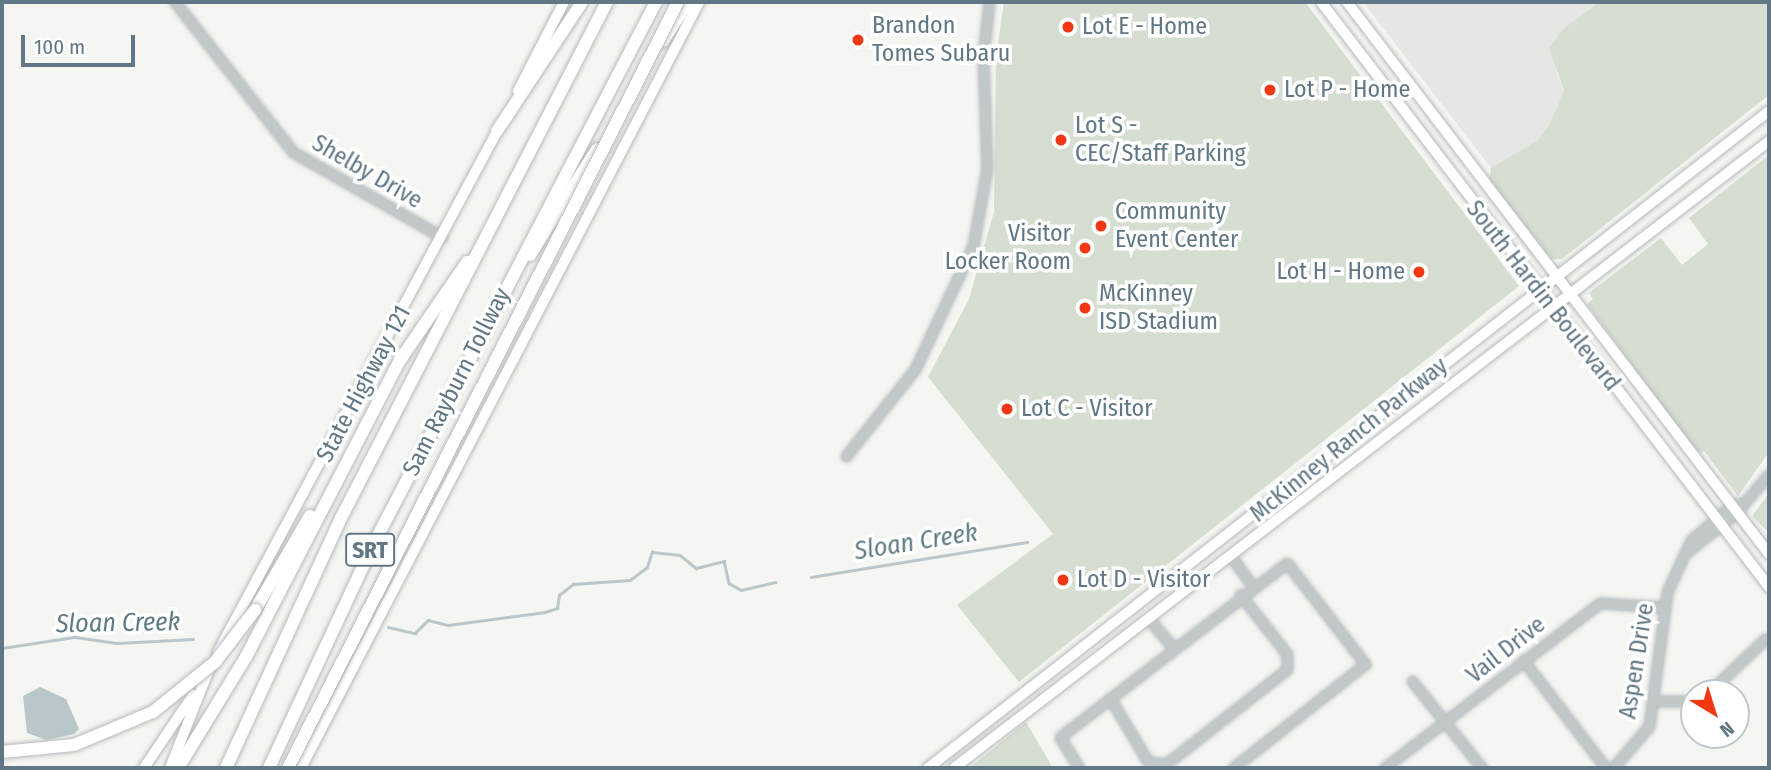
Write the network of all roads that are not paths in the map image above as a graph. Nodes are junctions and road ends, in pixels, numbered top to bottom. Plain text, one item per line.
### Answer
1 (175, 2) edge
2 (564, 2) edge
3 (582, 2) edge
4 (607, 2) edge
5 (656, 2) edge
6 (678, 2) edge
7 (688, 2) edge
8 (699, 2) edge
9 (989, 2) edge
10 (1321, 2) edge
11 (1347, 2) edge
12 (1426, 108) junction
13 (1769, 111) edge
14 (1405, 114) junction
15 (1413, 124) junction
16 (497, 131) junction
17 (1769, 141) edge
18 (442, 237) junction
19 (480, 247) junction
20 (1556, 274) junction
21 (510, 280) junction
22 (1536, 290) junction
23 (1573, 296) junction
24 (1553, 312) junction
25 (1382, 411) junction
26 (1397, 431) junction
27 (846, 456) dead end
28 (1769, 474) edge
29 (337, 475) junction
30 (1738, 507) junction
31 (1718, 523) junction
32 (1221, 543) junction
33 (1769, 554) edge
34 (1230, 555) junction
35 (1252, 585) junction
36 (1769, 587) edge
37 (1240, 594) junction
38 (1665, 607) junction
39 (1149, 618) junction
40 (1765, 639) dead end
41 (1172, 649) junction
42 (1523, 660) junction
43 (1723, 679) edge
44 (203, 681) junction
45 (1412, 681) dead end
46 (1110, 698) junction
47 (1655, 701) junction
48 (1680, 701) edge
49 (1444, 722) junction
50 (2, 751) edge
51 (144, 768) edge
52 (170, 768) edge
53 (178, 768) edge
54 (226, 768) edge
55 (269, 768) edge
56 (288, 768) edge
57 (302, 768) edge
58 (928, 768) edge
59 (954, 768) edge
60 (1079, 768) edge
61 (1233, 768) edge
62 (1384, 768) edge
63 (1482, 768) edge
64 (1606, 768) edge
65 (1613, 768) edge

1 - 18 street, Shelby Drive
2 - 16 main road, State Highway 121
3 - 16 highway
4 - 19 highway, Sam Rayburn Tollway / SRT
5 - 21 highway, Sam Rayburn Tollway / SRT
6 - 56 highway, bridge
7 - 21 highway
8 - 57 main road
9 - 27 street
10 - 14 main road, South Hardin Boulevard
11 - 12 main road, South Hardin Boulevard
12 - 14 main road
12 - 15 main road
12 - 20 main road, South Hardin Boulevard
13 - 20 main road, McKinney Ranch Parkway
14 - 15 main road, South Hardin Boulevard
15 - 22 main road, South Hardin Boulevard
16 - 18 main road, State Highway 121
17 - 23 main road, McKinney Ranch Parkway
18 - 44 main road, State Highway 121
19 - 29 highway
19 - 54 highway, Sam Rayburn Tollway / SRT
20 - 22 main road, McKinney Ranch Parkway
20 - 23 main road, South Hardin Boulevard
21 - 55 highway, Sam Rayburn Tollway / SRT
22 - 24 main road, South Hardin Boulevard
22 - 25 main road, McKinney Ranch Parkway
23 - 24 main road, McKinney Ranch Parkway
23 - 30 main road, South Hardin Boulevard
24 - 26 main road, McKinney Ranch Parkway
24 - 31 main road, South Hardin Boulevard
25 - 26 main road
25 - 32 main road, McKinney Ranch Parkway
26 - 34 main road, McKinney Ranch Parkway
28 - 30 street, Aspen Drive
29 - 50 highway, bridge
29 - 53 highway
30 - 31 street, Aspen Drive
30 - 33 main road, South Hardin Boulevard
31 - 36 main road, South Hardin Boulevard
31 - 38 street, Aspen Drive
32 - 34 main road
32 - 58 main road, McKinney Ranch Parkway
34 - 35 street
34 - 39 main road, McKinney Ranch Parkway
35 - 37 street
35 - 61 street
37 - 41 street
37 - 46 street
38 - 42 street, Vail Drive
38 - 47 street, Aspen Drive
39 - 41 street
39 - 59 main road, McKinney Ranch Parkway
40 - 43 street
41 - 46 street
42 - 49 street, Vail Drive
42 - 64 street
44 - 51 main road
44 - 52 main road, State Highway 121
45 - 49 street
46 - 60 street
47 - 48 street
47 - 65 street, Aspen Drive
49 - 62 street, Vail Drive
49 - 63 street

